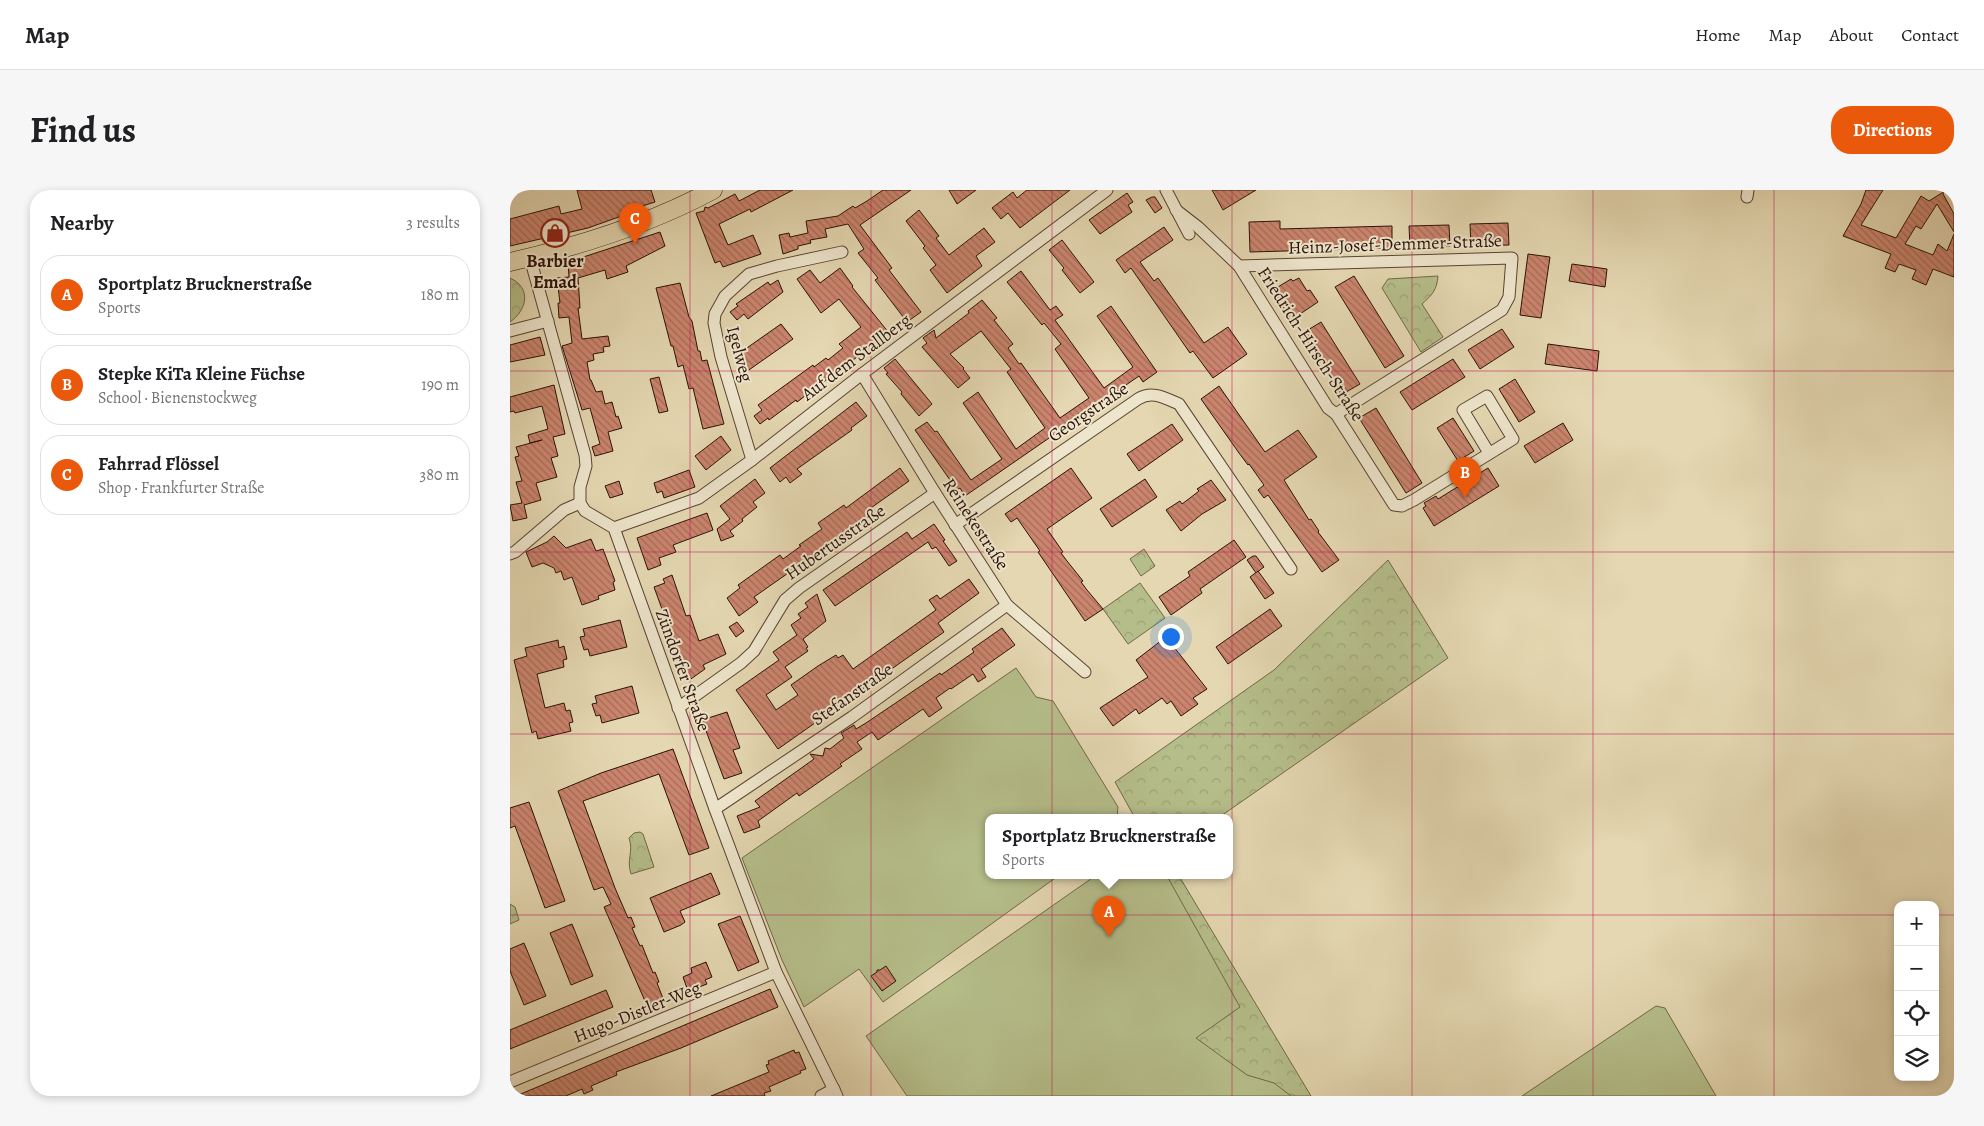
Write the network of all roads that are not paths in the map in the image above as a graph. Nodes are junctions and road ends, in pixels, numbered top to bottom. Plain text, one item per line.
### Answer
1 (713, 190) edge
2 (1107, 190) edge
3 (1166, 190) edge
4 (1176, 210) junction
5 (1189, 234) dead end
6 (842, 252) dead end
7 (530, 258) junction
8 (510, 262) edge
9 (1239, 266) junction
10 (548, 321) junction
11 (510, 331) edge
12 (862, 374) junction
13 (1336, 414) junction
14 (1489, 453) junction
15 (752, 460) junction
16 (935, 493) junction
17 (580, 503) junction
18 (955, 525) junction
19 (614, 528) junction
20 (510, 554) edge
21 (1291, 570) dead end
22 (1007, 605) junction
23 (1085, 672) dead end
24 (678, 708) junction
25 (715, 809) junction
26 (776, 972) junction
27 (510, 1082) edge
28 (836, 1092) edge
29 (821, 1096) edge

1 - 7 main road
2 - 12 street, Auf dem Stallberg
3 - 4 street, Friedrich-Hirsch-Straße
4 - 5 street, Friedrich-Hirsch-Straße
4 - 9 street, Friedrich-Hirsch-Straße
6 - 15 street, Igelweg
7 - 8 main road
7 - 10 street
9 - 13 street, Friedrich-Hirsch-Straße
9 - 13 street, Heinz-Josef-Demmer-Straße
10 - 11 street
10 - 17 street
12 - 15 street, Auf dem Stallberg
12 - 16 street, Reinekestraße
13 - 14 street, Friedrich-Hirsch-Straße
14 - 14 street
15 - 19 street, Auf dem Stallberg
16 - 18 street, Reinekestraße
16 - 24 street, Hubertusstraße
17 - 19 street
17 - 20 street
18 - 21 street, Georgstraße
18 - 22 street, Reinekestraße
19 - 24 street, Zündorfer Straße
22 - 23 street, Reinekestraße
22 - 25 street, Stefanstraße
24 - 25 street, Zündorfer Straße
25 - 26 street, Zündorfer Straße
26 - 27 street, Hugo-Distler-Weg
26 - 28 street, Zündorfer Straße
28 - 29 street

